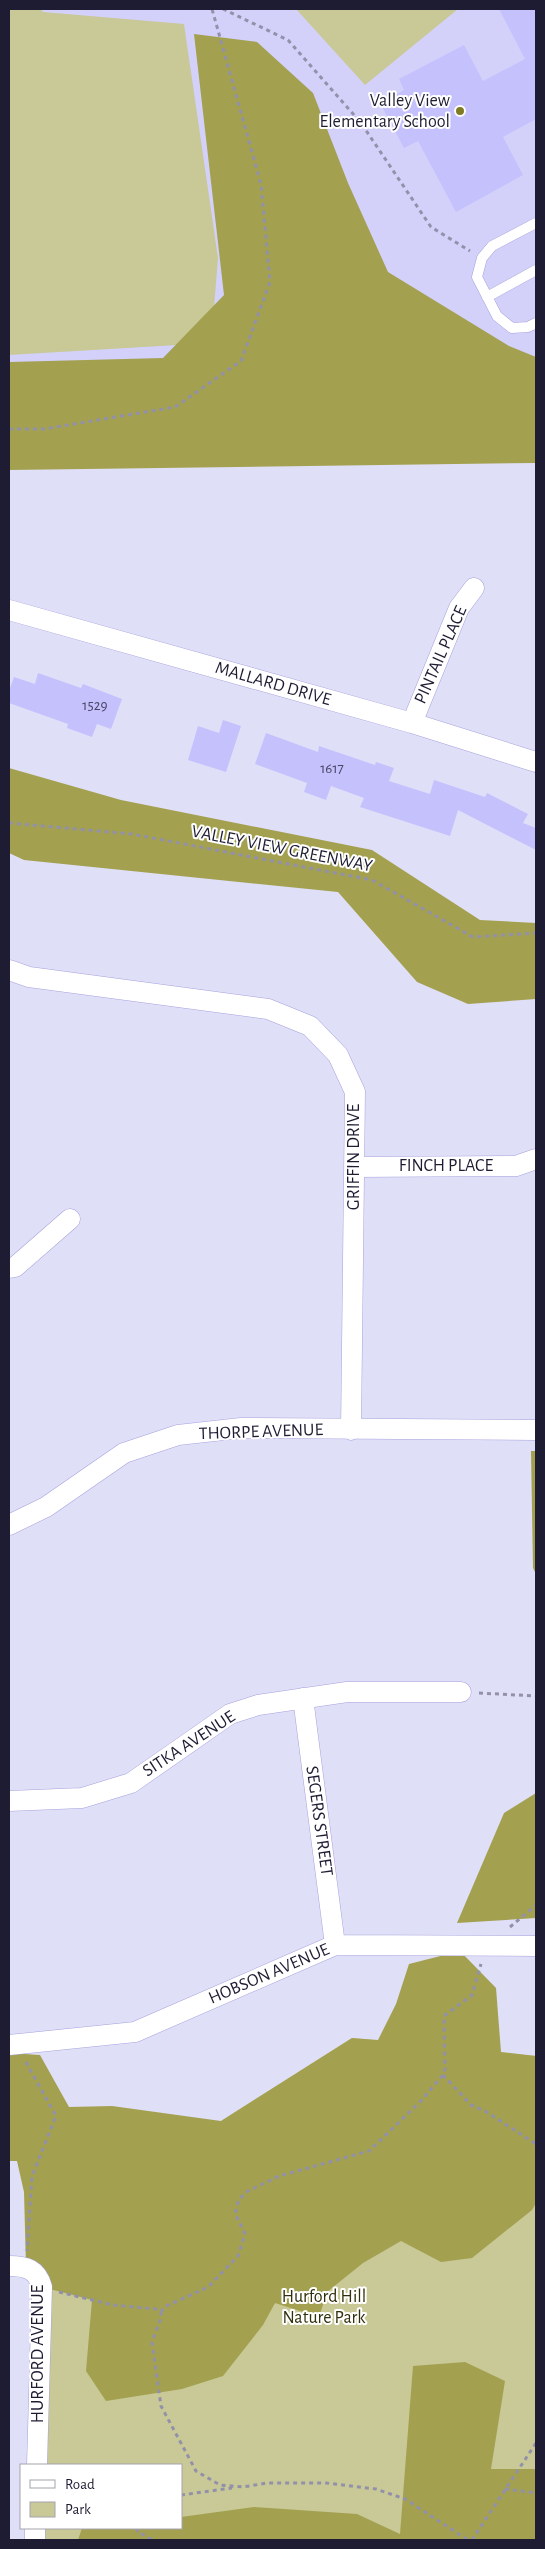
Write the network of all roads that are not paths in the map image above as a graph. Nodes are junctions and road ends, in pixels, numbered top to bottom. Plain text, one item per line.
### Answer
1 (536, 223) edge
2 (536, 270) edge
3 (487, 297) junction
4 (536, 322) edge
5 (474, 588) dead end
6 (9, 610) edge
7 (412, 723) junction
8 (536, 762) edge
9 (9, 970) edge
10 (536, 1159) edge
11 (354, 1167) junction
12 (70, 1219) dead end
13 (9, 1268) edge
14 (351, 1430) junction
15 (536, 1430) edge
16 (9, 1524) edge
17 (461, 1692) road end
18 (303, 1698) junction
19 (9, 1802) edge
20 (336, 1945) junction
21 (536, 1946) edge
22 (12, 2044) edge
23 (17, 2266) edge
24 (37, 2464) edge

1 - 3 lane
2 - 3 lane
3 - 4 lane
5 - 7 street, PINTAIL PLACE
6 - 7 street, MALLARD DRIVE
7 - 8 street, MALLARD DRIVE
9 - 11 street, GRIFFIN DRIVE
10 - 11 street, FINCH PLACE
11 - 14 street, GRIFFIN DRIVE
12 - 13 street
14 - 15 street, THORPE AVENUE
14 - 16 street, THORPE AVENUE
17 - 18 street, SITKA AVENUE
18 - 19 street, SITKA AVENUE
18 - 20 street, SEGERS STREET
20 - 21 street, HOBSON AVENUE
20 - 22 street, HOBSON AVENUE
23 - 24 street, HURFORD AVENUE

